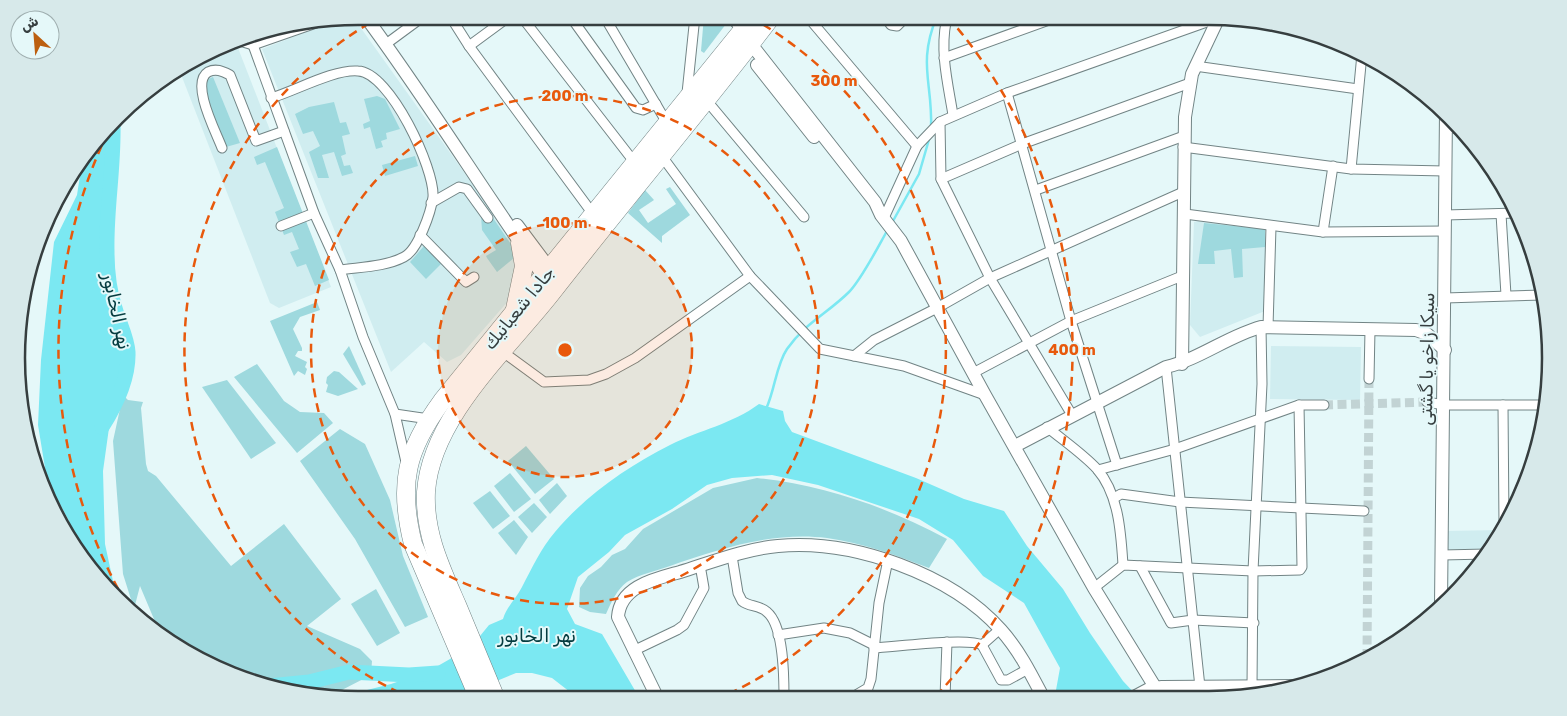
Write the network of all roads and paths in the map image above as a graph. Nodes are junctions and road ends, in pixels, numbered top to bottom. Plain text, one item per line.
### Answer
1 (372, 25) edge
2 (412, 25) edge
3 (456, 25) edge
4 (498, 25) edge
5 (528, 25) edge
6 (576, 25) edge
7 (609, 25) edge
8 (692, 25) edge
9 (736, 25) edge
10 (752, 25) edge
11 (763, 25) edge
12 (815, 25) edge
13 (945, 25) edge
14 (1035, 25) edge
15 (1197, 25) edge
16 (1215, 25) edge
17 (286, 33) edge
18 (747, 42) junction
19 (249, 44) edge
20 (386, 44) junction
21 (253, 45) junction
22 (469, 46) junction
23 (944, 58) junction
24 (1361, 62) edge
25 (1195, 66) junction
26 (1190, 83) junction
27 (1358, 89) junction
28 (1007, 93) junction
29 (271, 98) junction
30 (687, 98) junction
31 (707, 101) junction
32 (656, 104) junction
33 (953, 115) junction
34 (667, 123) junction
35 (938, 123) junction
36 (1446, 128) edge
37 (284, 131) junction
38 (1184, 142) junction
39 (919, 143) junction
40 (1022, 144) junction
41 (222, 148) dead end
42 (661, 155) junction
43 (635, 163) junction
44 (1333, 166) junction
45 (1351, 169) junction
46 (1445, 171) junction
47 (941, 179) junction
48 (485, 187) junction
49 (1036, 190) junction
50 (1182, 192) junction
51 (431, 203) junction
52 (314, 213) junction
53 (593, 214) junction
54 (1185, 214) junction
55 (1501, 214) junction
56 (1509, 214) edge
57 (1445, 215) junction
58 (804, 216) dead end
59 (883, 217) junction
60 (488, 218) dead end
61 (280, 226) dead end
62 (1271, 227) junction
63 (1445, 231) junction
64 (1323, 232) junction
65 (420, 235) junction
66 (520, 243) junction
67 (1052, 248) junction
68 (568, 259) junction
69 (340, 270) junction
70 (548, 275) junction
71 (750, 276) junction
72 (1182, 276) junction
73 (474, 277) dead end
74 (990, 278) junction
75 (1506, 295) junction
76 (1536, 295) edge
77 (1446, 298) junction
78 (937, 308) junction
79 (514, 314) junction
80 (1071, 321) junction
81 (1264, 327) junction
82 (1370, 330) junction
83 (1030, 344) junction
84 (1445, 350) junction
85 (503, 352) junction
86 (854, 356) junction
87 (1182, 364) junction
88 (1166, 368) junction
89 (973, 373) junction
90 (1369, 379) tunnel mouth
91 (985, 395) junction
92 (1098, 402) junction
93 (1427, 402) tunnel mouth
94 (1299, 405) junction
95 (1324, 405) tunnel mouth
96 (1444, 405) junction
97 (1503, 405) junction
98 (1538, 405) edge
99 (395, 414) junction
100 (1072, 415) junction
101 (429, 419) junction
102 (1260, 421) junction
103 (1047, 427) junction
104 (1015, 446) junction
105 (1174, 449) junction
106 (1117, 464) junction
107 (408, 468) junction
108 (1098, 470) junction
109 (1114, 498) junction
110 (1180, 502) junction
111 (1256, 506) junction
112 (1300, 508) junction
113 (1364, 511) dead end
114 (1504, 512) edge
115 (1478, 554) edge
116 (1442, 555) junction
117 (732, 556) junction
118 (888, 560) junction
119 (700, 565) junction
120 (1123, 565) junction
121 (1140, 566) junction
122 (1186, 569) junction
123 (1253, 571) junction
124 (1094, 588) junction
125 (1441, 596) edge
126 (1193, 620) junction
127 (1254, 623) junction
128 (1000, 629) junction
129 (459, 634) junction
130 (778, 635) junction
131 (947, 642) junction
132 (982, 645) junction
133 (874, 647) junction
134 (633, 651) junction
135 (1028, 669) junction
136 (1200, 687) junction
137 (1252, 688) edge
138 (1224, 690) edge
139 (477, 691) edge
140 (491, 691) edge
141 (654, 691) edge
142 (784, 691) edge
143 (863, 691) edge
144 (945, 691) edge
145 (1039, 691) edge
146 (1148, 691) edge
147 (1166, 691) edge

1 - 20 street
2 - 20 street
3 - 22 street
4 - 22 street
5 - 43 street
6 - 32 street
7 - 32 street
8 - 30 street
9 - 18 street
10 - 18 highway, جادا شعبانيك
11 - 18 highway, جادا شعبانيك
12 - 39 street
13 - 23 street
14 - 23 street
15 - 28 street
16 - 25 street
17 - 21 street
18 - 30 highway, جادا شعبانيك
18 - 31 highway, جادا شعبانيك
18 - 59 street
19 - 21 street
20 - 48 street
21 - 29 street
22 - 53 street
23 - 33 street
24 - 27 street
25 - 26 street
25 - 27 street
26 - 38 street
26 - 40 street
27 - 45 street
28 - 33 street
28 - 40 street
29 - 37 street
29 - 51 street
30 - 34 highway, جادا شعبانيك
31 - 42 highway, جادا شعبانيك
31 - 58 street
32 - 34 street
33 - 35 street
34 - 43 highway, جادا شعبانيك
35 - 39 street
35 - 47 street
36 - 46 street, سیکا زاخو یا گشتى
37 - 41 street
37 - 52 street
38 - 44 street
38 - 49 street
38 - 50 street
39 - 59 street
40 - 47 street
40 - 49 street
42 - 68 highway, جادا شعبانيك
42 - 71 street
43 - 53 highway, جادا شعبانيك
44 - 45 street
44 - 64 street
45 - 46 street
46 - 57 street, سیکا زاخو یا گشتى
47 - 74 street
48 - 66 street
48 - 70 street
49 - 67 street
50 - 54 street
50 - 67 street
51 - 60 street
51 - 65 street
52 - 61 street
52 - 69 street
53 - 68 highway, جادا شعبانيك
54 - 62 street
54 - 72 street
55 - 56 street
55 - 57 street
55 - 75 street
57 - 63 street, سیکا زاخو یا گشتى
59 - 78 street
62 - 64 street
62 - 81 street
63 - 64 street
63 - 77 street, سیکا زاخو یا گشتى
65 - 69 street
65 - 73 street
66 - 70 street
66 - 79 highway
67 - 74 street
67 - 80 street
68 - 70 highway, جادا شعبانيك
68 - 70 highway, جادا شعبانيك
69 - 99 street
70 - 79 highway, جادا شعبانيك
70 - 85 highway, جادا شعبانيك
71 - 85 street
71 - 86 street
72 - 80 street
72 - 87 street
74 - 78 street
74 - 83 street
75 - 76 street
75 - 77 street
77 - 84 street, سیکا زاخو یا گشتى
78 - 86 street
78 - 89 street
79 - 101 highway, جادا شعبانيك
80 - 83 street
80 - 92 street
81 - 82 street
81 - 87 street
81 - 102 street
82 - 84 street
82 - 90 street
83 - 89 street
83 - 100 street
84 - 96 street, سیکا زاخو یا گشتى
85 - 129 highway, جادا شعبانيك
86 - 91 street
87 - 88 street
88 - 92 street
88 - 105 street
89 - 91 street
91 - 104 street
92 - 100 street
92 - 106 street
93 - 96 street
94 - 95 street
94 - 102 street
94 - 112 street
96 - 97 street
96 - 116 street, سیکا زاخو یا گشتى
97 - 98 street
97 - 114 street
99 - 101 street
99 - 107 street
100 - 103 street
101 - 107 highway, جادا شعبانيك
102 - 105 street
102 - 111 street
103 - 104 street
103 - 108 street
104 - 124 street
105 - 106 street
105 - 110 street
106 - 108 street
107 - 129 highway, جادا شعبانيك
108 - 109 street
109 - 110 street
109 - 120 street
110 - 111 street
110 - 122 street
111 - 112 street
111 - 123 street
112 - 113 street
112 - 123 street
115 - 116 street
116 - 125 street, سیکا زاخو یا گشتى
117 - 118 street
117 - 119 street
117 - 130 street
118 - 128 street
118 - 133 street
119 - 134 street
119 - 134 street
120 - 121 street
120 - 124 street
121 - 122 street
121 - 126 street
122 - 123 street
122 - 126 street
123 - 127 street
124 - 146 street
126 - 127 street
126 - 136 street
127 - 137 street
128 - 132 street
128 - 135 street
129 - 139 highway
129 - 140 highway
130 - 133 street
130 - 142 street
131 - 132 street
131 - 133 street
131 - 144 street
132 - 135 street
133 - 143 street
134 - 141 street
135 - 145 street
136 - 138 street
136 - 147 street

